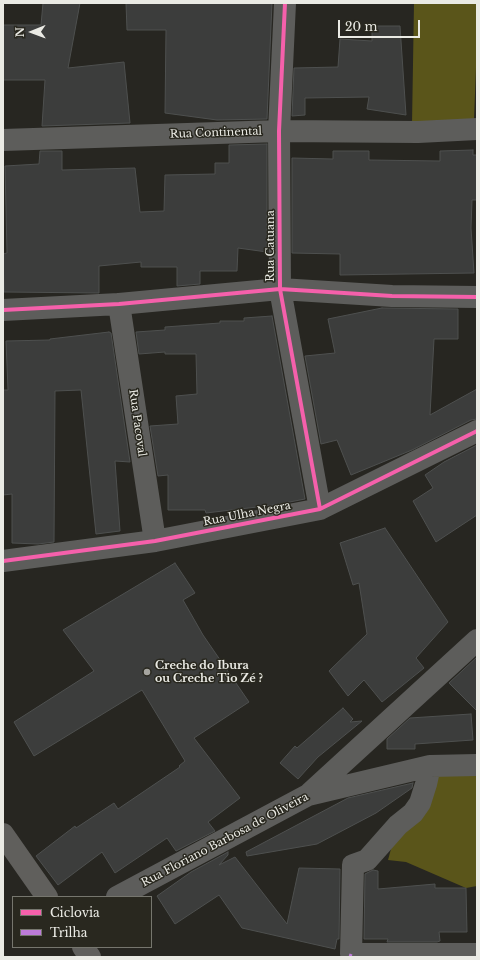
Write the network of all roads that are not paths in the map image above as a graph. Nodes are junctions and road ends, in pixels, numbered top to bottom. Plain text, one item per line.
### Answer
1 (285, 3) edge
2 (477, 129) edge
3 (279, 131) junction
4 (3, 140) edge
5 (280, 289) junction
6 (477, 297) edge
7 (120, 304) junction
8 (3, 310) edge
9 (477, 431) edge
10 (320, 510) junction
11 (155, 541) junction
12 (3, 561) edge
13 (477, 640) edge
14 (477, 765) edge
15 (430, 766) junction
16 (308, 795) junction
17 (3, 834) edge
18 (47, 896) edge
19 (118, 896) edge
20 (84, 948) edge
21 (477, 954) edge
22 (90, 957) edge

1 - 3 street, Rua Catuana
2 - 3 street, Rua Continental
3 - 4 street, Rua Continental
3 - 5 street, Rua Catuana
5 - 6 street
5 - 7 street
5 - 10 street, Rua Catuana
7 - 8 street
7 - 11 street, Rua Pacoval
9 - 10 street, Rua Ulha Negra
10 - 11 street, Rua Ulha Negra
11 - 12 street, Rua Ulha Negra
13 - 16 street
14 - 15 street, Rua Floriano Barbosa de Oliveira
15 - 16 street, Rua Floriano Barbosa de Oliveira
15 - 21 street
16 - 19 street, Rua Floriano Barbosa de Oliveira
17 - 18 main road
20 - 22 main road

